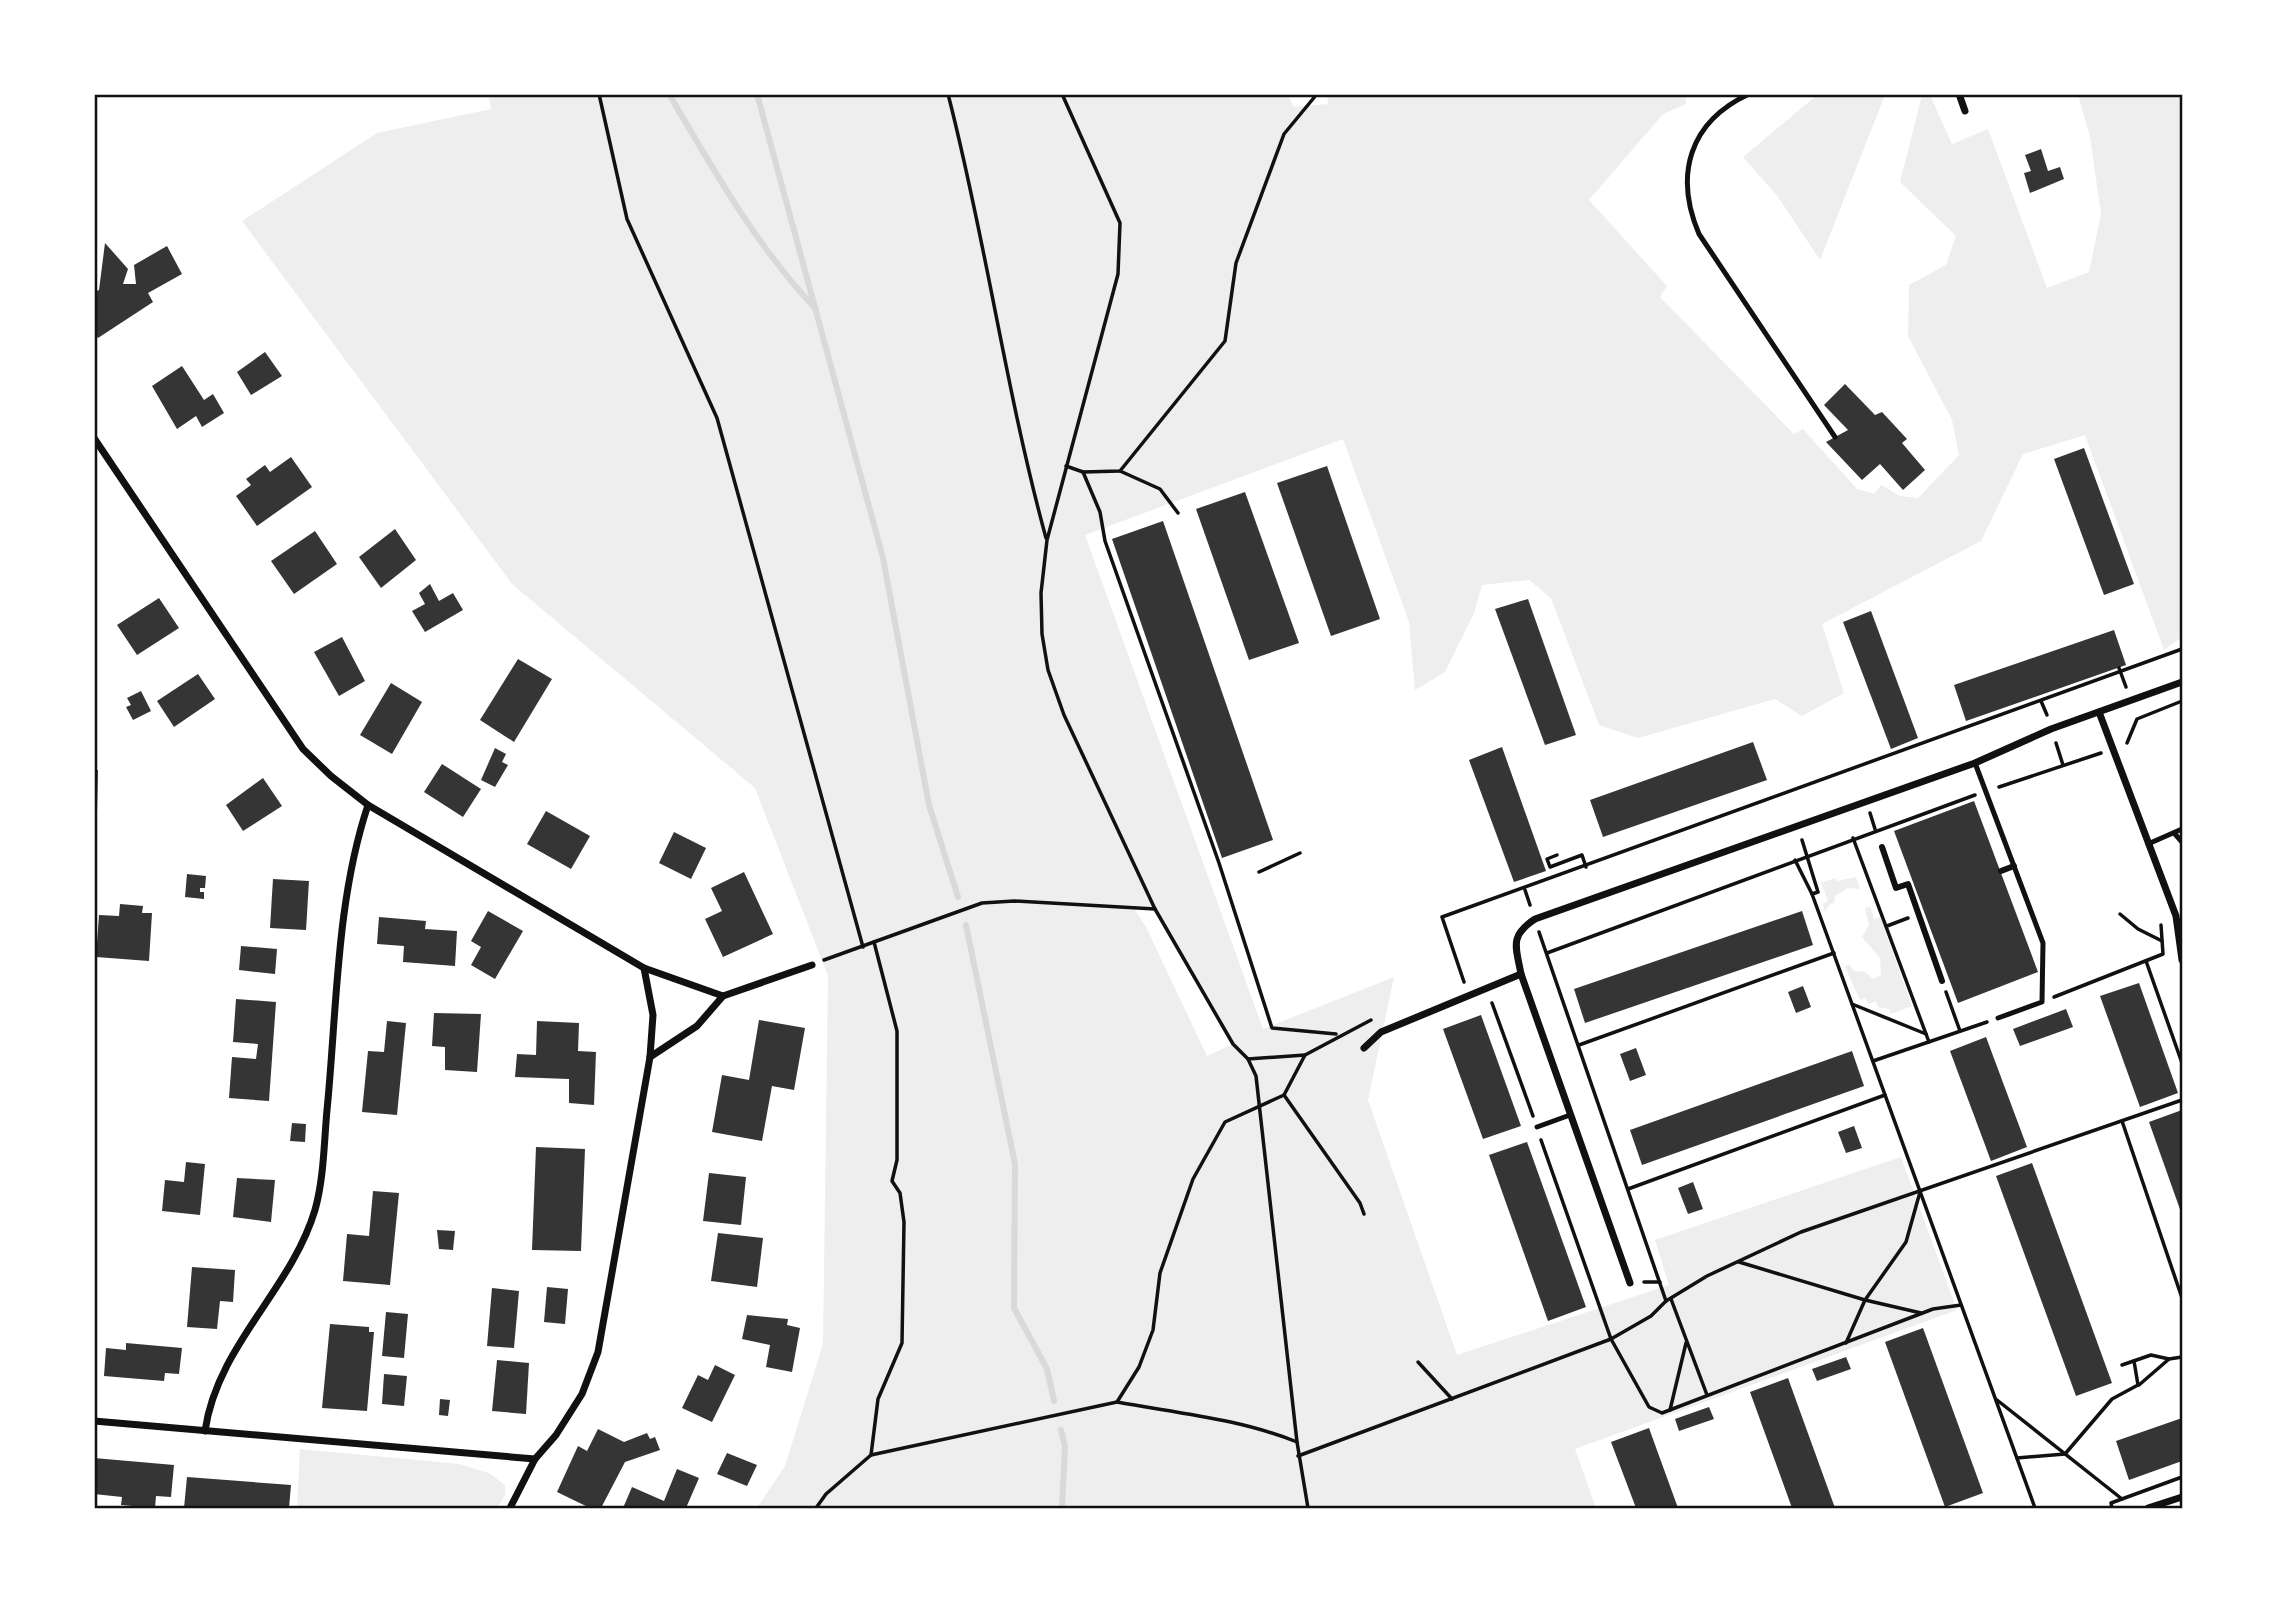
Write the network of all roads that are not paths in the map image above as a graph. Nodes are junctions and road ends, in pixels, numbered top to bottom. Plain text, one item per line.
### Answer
1 (1749, 94) edge
2 (1959, 94) edge
3 (1965, 111) dead end
4 (1835, 437) dead end
5 (94, 438) edge
6 (2182, 682) edge
7 (2099, 712) junction
8 (1975, 763) junction
9 (368, 805) junction
10 (2182, 829) edge
11 (2175, 834) junction
12 (2182, 842) edge
13 (2148, 844) junction
14 (1882, 848) dead end
15 (2014, 866) junction
16 (2001, 871) dead end
17 (2182, 960) edge
18 (812, 965) road end
19 (644, 968) junction
20 (1521, 974) junction
21 (1942, 981) dead end
22 (723, 996) junction
23 (1998, 1018) road end
24 (1364, 1048) dead end
25 (650, 1056) junction
26 (1570, 1115) junction
27 (1536, 1127) road end
28 (1630, 1283) dead end
29 (94, 1421) edge
30 (205, 1432) junction
31 (535, 1459) junction
32 (2182, 1497) edge
33 (510, 1508) edge
34 (2148, 1508) edge

1 - 4 lane
2 - 3 street
5 - 9 street
6 - 7 street
7 - 8 street
7 - 13 street
8 - 15 lane
8 - 20 street
9 - 19 street
9 - 30 street
10 - 11 lane
11 - 12 lane
11 - 13 lane
13 - 17 street
14 - 21 street
15 - 16 street
15 - 23 lane
18 - 22 street
19 - 22 street
19 - 25 street
20 - 24 street
20 - 26 street
22 - 25 street
25 - 31 street
26 - 27 lane
26 - 28 street
29 - 30 street
30 - 31 street
31 - 33 street
32 - 34 street

